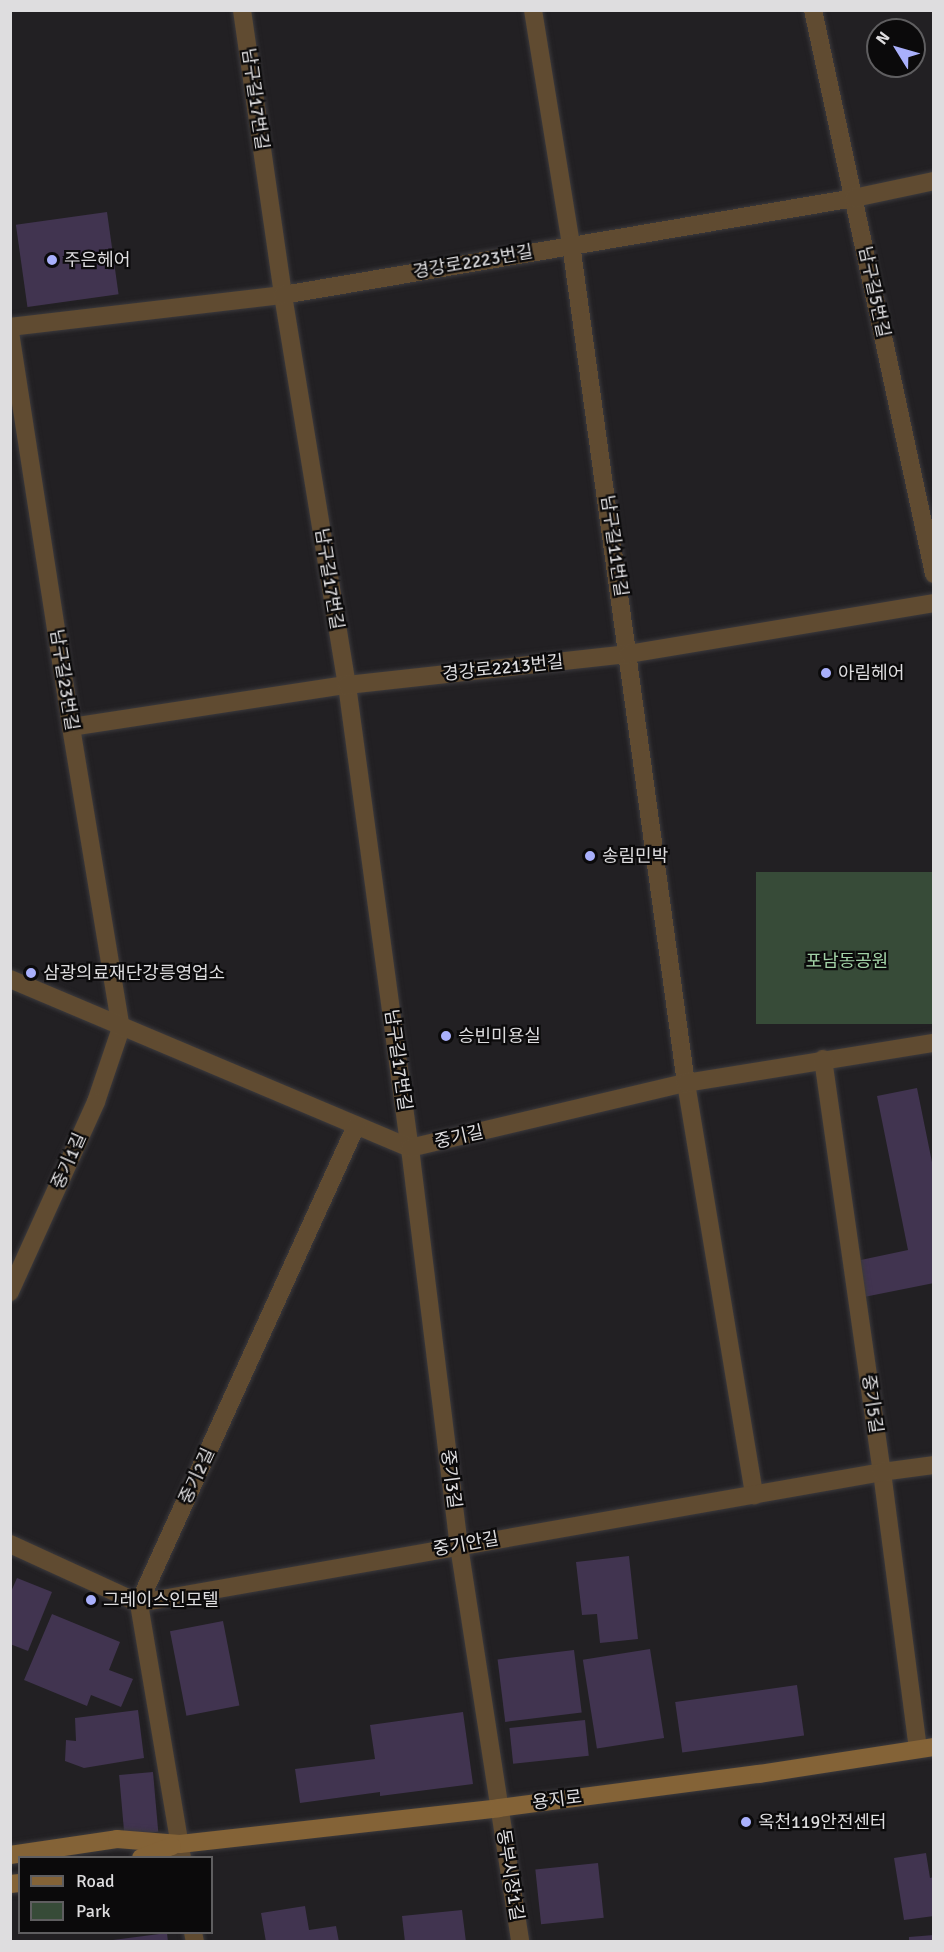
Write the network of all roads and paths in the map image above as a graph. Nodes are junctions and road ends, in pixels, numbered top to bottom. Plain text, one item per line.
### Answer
1 (242, 10) edge
2 (533, 10) edge
3 (813, 10) edge
4 (933, 181) edge
5 (854, 198) junction
6 (571, 244) junction
7 (283, 295) junction
8 (10, 327) edge
9 (10, 332) edge
10 (933, 574) edge
11 (933, 603) edge
12 (629, 654) junction
13 (347, 685) junction
14 (71, 728) junction
15 (10, 979) edge
16 (121, 1028) junction
17 (933, 1043) edge
18 (823, 1059) junction
19 (687, 1083) junction
20 (356, 1126) junction
21 (410, 1148) junction
22 (10, 1292) edge
23 (933, 1465) edge
24 (882, 1472) junction
25 (754, 1495) junction
26 (10, 1544) edge
27 (459, 1546) junction
28 (139, 1603) junction
29 (926, 1748) edge
30 (499, 1808) junction
31 (181, 1851) edge
32 (10, 1855) edge
33 (148, 1856) edge
34 (520, 1941) edge

1 - 7 street, 남구길17번길
2 - 6 street, 남구길11번길
3 - 5 street, 남구길5번길
4 - 5 street, 경강로2223번길
5 - 6 street, 경강로2223번길
5 - 10 street, 남구길5번길
6 - 7 street, 경강로2223번길
6 - 12 street, 남구길11번길
7 - 8 street, 경강로2223번길
7 - 13 street, 남구길17번길
9 - 14 street, 남구길23번길
11 - 12 street, 경강로2213번길
12 - 13 street, 경강로2213번길
12 - 19 street, 남구길11번길
13 - 14 street, 경강로2213번길
13 - 21 street, 남구길17번길
14 - 16 street, 남구길23번길
15 - 16 street, 중기길
16 - 20 street, 중기길
16 - 22 street, 중기1길
17 - 18 street, 중기길
18 - 19 street, 중기길
18 - 24 street, 중기5길
19 - 21 street, 중기길
19 - 25 street, 남구길11번길
20 - 21 street, 중기길
20 - 28 street, 중기2길
21 - 27 street, 중기3길
23 - 24 street, 중기안길
24 - 25 street, 중기안길
24 - 29 street, 중기5길
25 - 27 street, 중기안길
26 - 28 street
27 - 28 street, 중기안길
27 - 30 street, 중기3길
28 - 31 street
29 - 30 street, 용지로
30 - 31 street, 용지로
30 - 34 street, 동부시장1길
31 - 32 street, 용지로
31 - 33 street, 용지로

